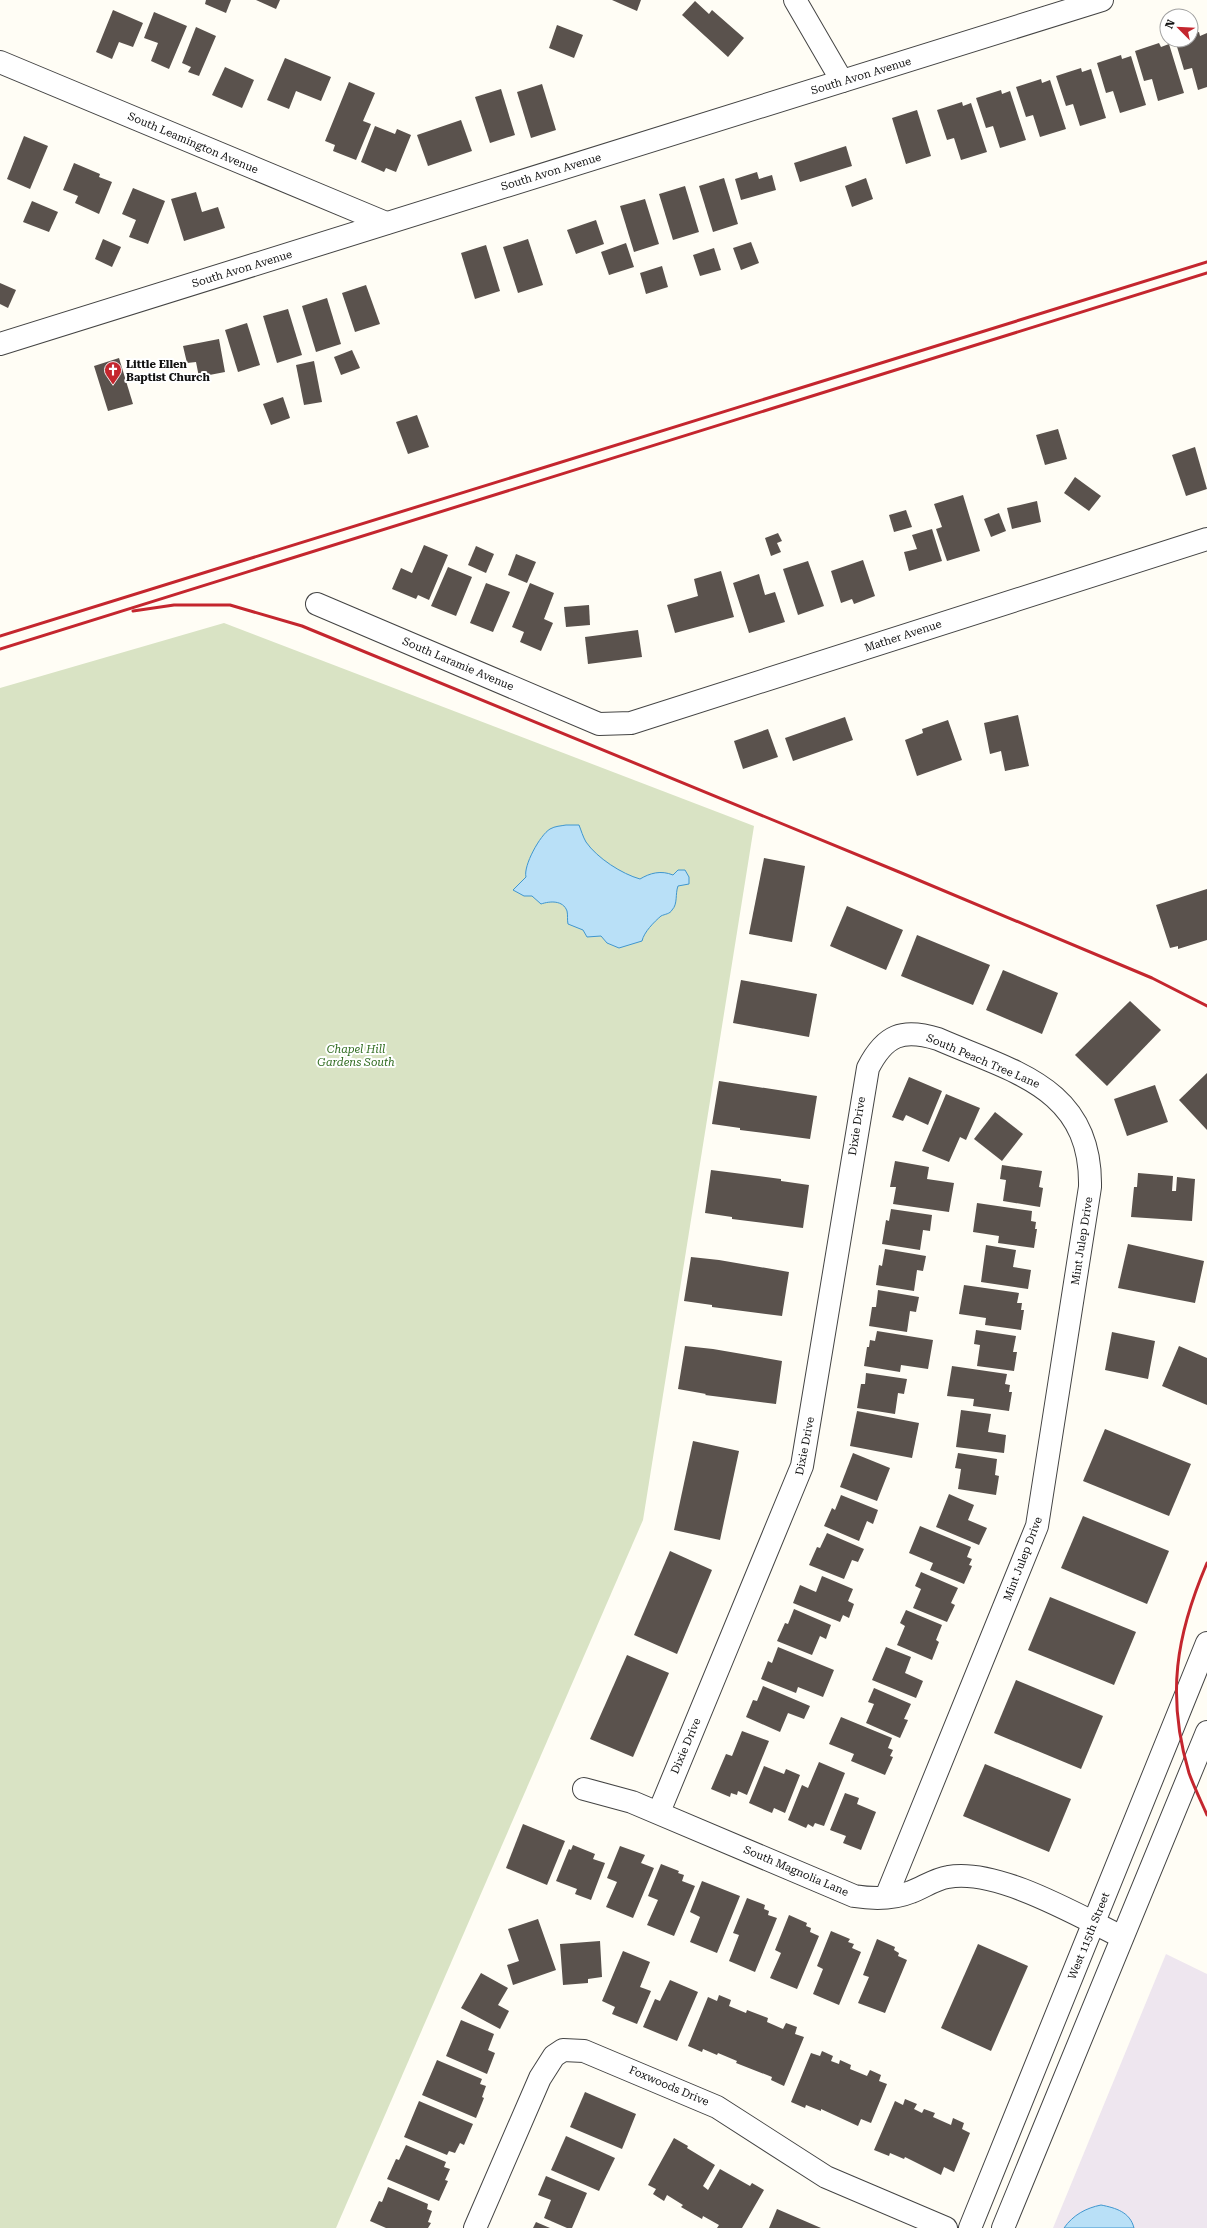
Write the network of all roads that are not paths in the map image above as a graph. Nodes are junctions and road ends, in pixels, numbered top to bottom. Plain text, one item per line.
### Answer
1 (795, 0) edge
2 (1102, 0) edge
3 (0, 62) edge
4 (842, 81) junction
5 (386, 224) junction
6 (0, 344) edge
7 (1207, 539) edge
8 (317, 604) dead end
9 (599, 724) joint
10 (874, 1057) joint
11 (1088, 1154) joint
12 (1207, 1643) edge
13 (1207, 1732) edge
14 (584, 1789) dead end
15 (659, 1812) junction
16 (886, 1897) junction
17 (1094, 1924) junction
18 (1122, 1937) junction
19 (475, 2228) edge
20 (946, 2228) edge
21 (970, 2228) edge
22 (1003, 2228) edge

1 - 4 street
2 - 4 street, South Avon Avenue
3 - 5 street, South Leamington Avenue
4 - 5 street, South Avon Avenue
5 - 6 street, South Avon Avenue
7 - 9 street, Mather Avenue
8 - 9 street, South Laramie Avenue
10 - 11 street, South Peach Tree Lane
10 - 15 street, Dixie Drive
11 - 16 street, Mint Julep Drive
12 - 17 street, West 115th Street
13 - 18 street
14 - 15 street, South Magnolia Lane
15 - 16 street, South Magnolia Lane
16 - 17 street, South Magnolia Lane
17 - 18 street, South Magnolia Lane
17 - 21 street, West 115th Street
18 - 22 street
19 - 20 street, Foxwoods Drive

